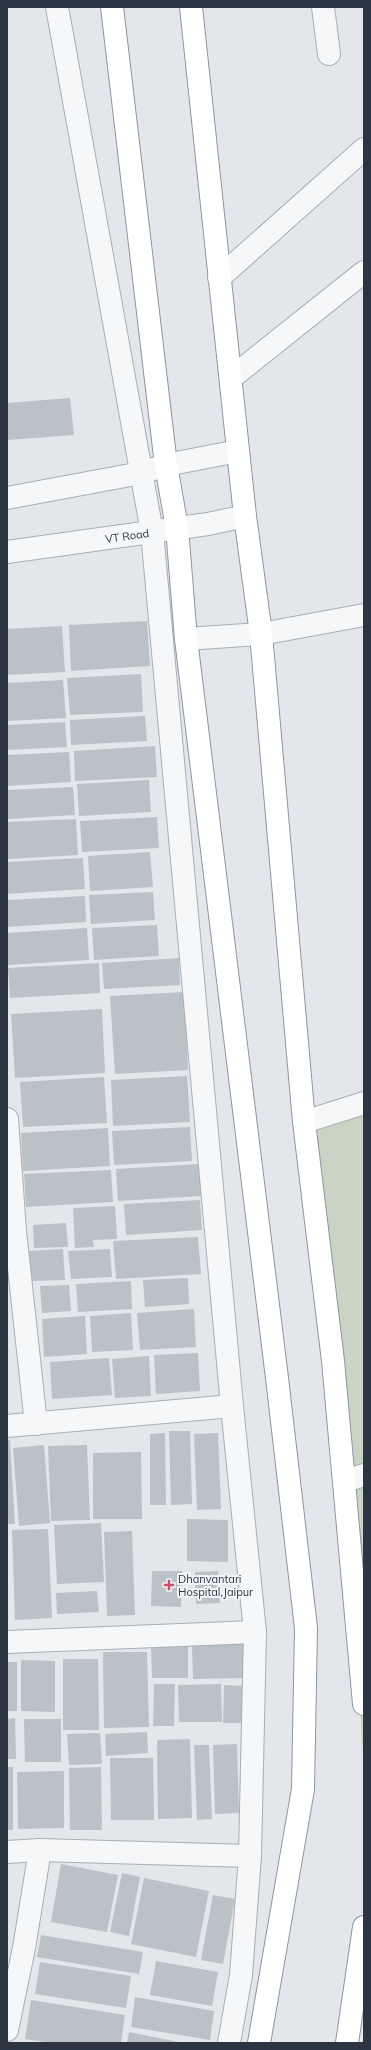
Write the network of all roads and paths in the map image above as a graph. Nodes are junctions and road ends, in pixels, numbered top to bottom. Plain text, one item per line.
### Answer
1 (57, 7) edge
2 (112, 7) edge
3 (191, 7) edge
4 (323, 7) edge
5 (330, 54) dead end
6 (364, 149) edge
7 (364, 272) edge
8 (219, 278) junction
9 (231, 378) junction
10 (238, 451) junction
11 (166, 465) junction
12 (141, 473) junction
13 (7, 498) edge
14 (245, 516) junction
15 (177, 528) junction
16 (152, 532) junction
17 (7, 552) edge
18 (364, 616) edge
19 (261, 634) junction
20 (186, 639) junction
21 (364, 1102) edge
22 (7, 1119) edge
23 (304, 1122) junction
24 (11, 1231) edge
25 (232, 1406) junction
26 (36, 1424) junction
27 (7, 1426) edge
28 (354, 1478) edge
29 (255, 1632) junction
30 (7, 1642) edge
31 (364, 1704) edge
32 (40, 1850) junction
33 (7, 1852) edge
34 (250, 1856) junction
35 (364, 1927) edge
36 (7, 2030) edge
37 (229, 2043) edge
38 (259, 2043) edge
39 (347, 2043) edge

1 - 12 street
2 - 11 highway
3 - 8 highway
4 - 5 street
6 - 8 street
7 - 9 street
8 - 9 highway
9 - 10 highway
10 - 11 street
10 - 14 highway
11 - 12 street
11 - 15 highway
12 - 13 street
12 - 16 street
14 - 15 street, VT Road
14 - 19 highway
15 - 16 street, VT Road
15 - 20 highway
16 - 17 street, VT Road
16 - 25 street
18 - 19 street
19 - 20 street
19 - 23 highway
20 - 38 highway
21 - 23 street
22 - 24 street
23 - 28 highway
24 - 26 street
25 - 26 street
25 - 29 street
26 - 27 street
28 - 31 highway
29 - 30 street
29 - 34 street
32 - 33 street
32 - 34 street
32 - 36 street
34 - 37 street
35 - 39 highway

